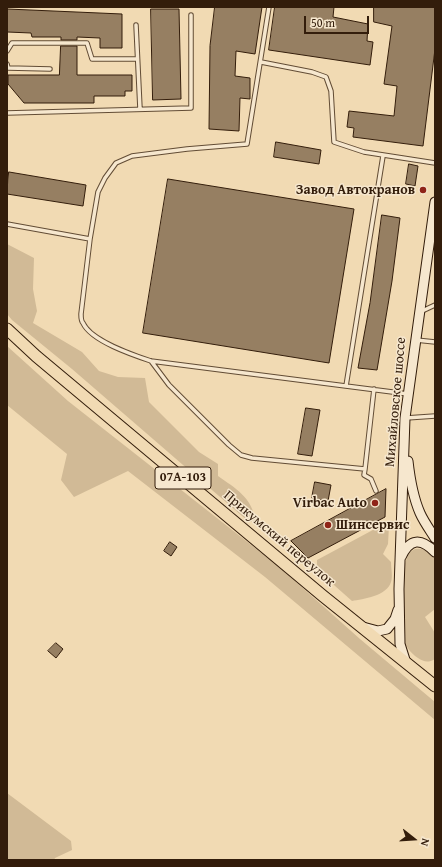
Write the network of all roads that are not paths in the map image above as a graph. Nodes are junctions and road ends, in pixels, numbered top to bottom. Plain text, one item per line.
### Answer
1 (269, 7) edge
2 (191, 15) dead end
3 (136, 25) dead end
4 (7, 51) edge
5 (138, 59) junction
6 (261, 62) junction
7 (7, 64) edge
8 (50, 69) dead end
9 (140, 109) junction
10 (7, 113) edge
11 (383, 156) junction
12 (435, 163) edge
13 (435, 202) edge
14 (7, 224) edge
15 (90, 239) junction
16 (435, 305) edge
17 (419, 312) junction
18 (7, 329) edge
19 (415, 340) junction
20 (435, 342) edge
21 (151, 361) junction
22 (346, 386) junction
23 (374, 389) junction
24 (408, 394) junction
25 (435, 416) edge
26 (405, 418) junction
27 (404, 438) junction
28 (365, 469) junction
29 (376, 491) dead end
30 (435, 538) edge
31 (435, 552) edge
32 (400, 561) junction
33 (399, 607) junction
34 (361, 626) junction
35 (406, 663) junction
36 (433, 682) edge

1 - 6 lane
2 - 9 lane
3 - 5 lane
4 - 5 lane
5 - 9 lane
6 - 11 lane
6 - 15 lane
7 - 8 lane
9 - 10 lane
11 - 12 lane
11 - 22 lane
13 - 17 main road, Михайловское шоссе
14 - 15 lane
15 - 21 lane
16 - 17 lane
17 - 19 main road, Михайловское шоссе
18 - 34 main road, Прикумский переулок / 07А-103
19 - 20 lane
19 - 24 main road, Михайловское шоссе
21 - 22 lane
21 - 28 lane
22 - 23 lane
23 - 24 lane
23 - 28 lane
24 - 26 main road, Михайловское шоссе
25 - 26 lane
26 - 27 main road, Михайловское шоссе
27 - 30 main road
27 - 32 main road, Михайловское шоссе
28 - 29 lane
31 - 32 main road
32 - 33 main road, Михайловское шоссе
33 - 34 main road
33 - 35 main road, Михайловское шоссе
34 - 35 main road, Прикумский переулок / 07А-103
35 - 36 main road, 07А-103

